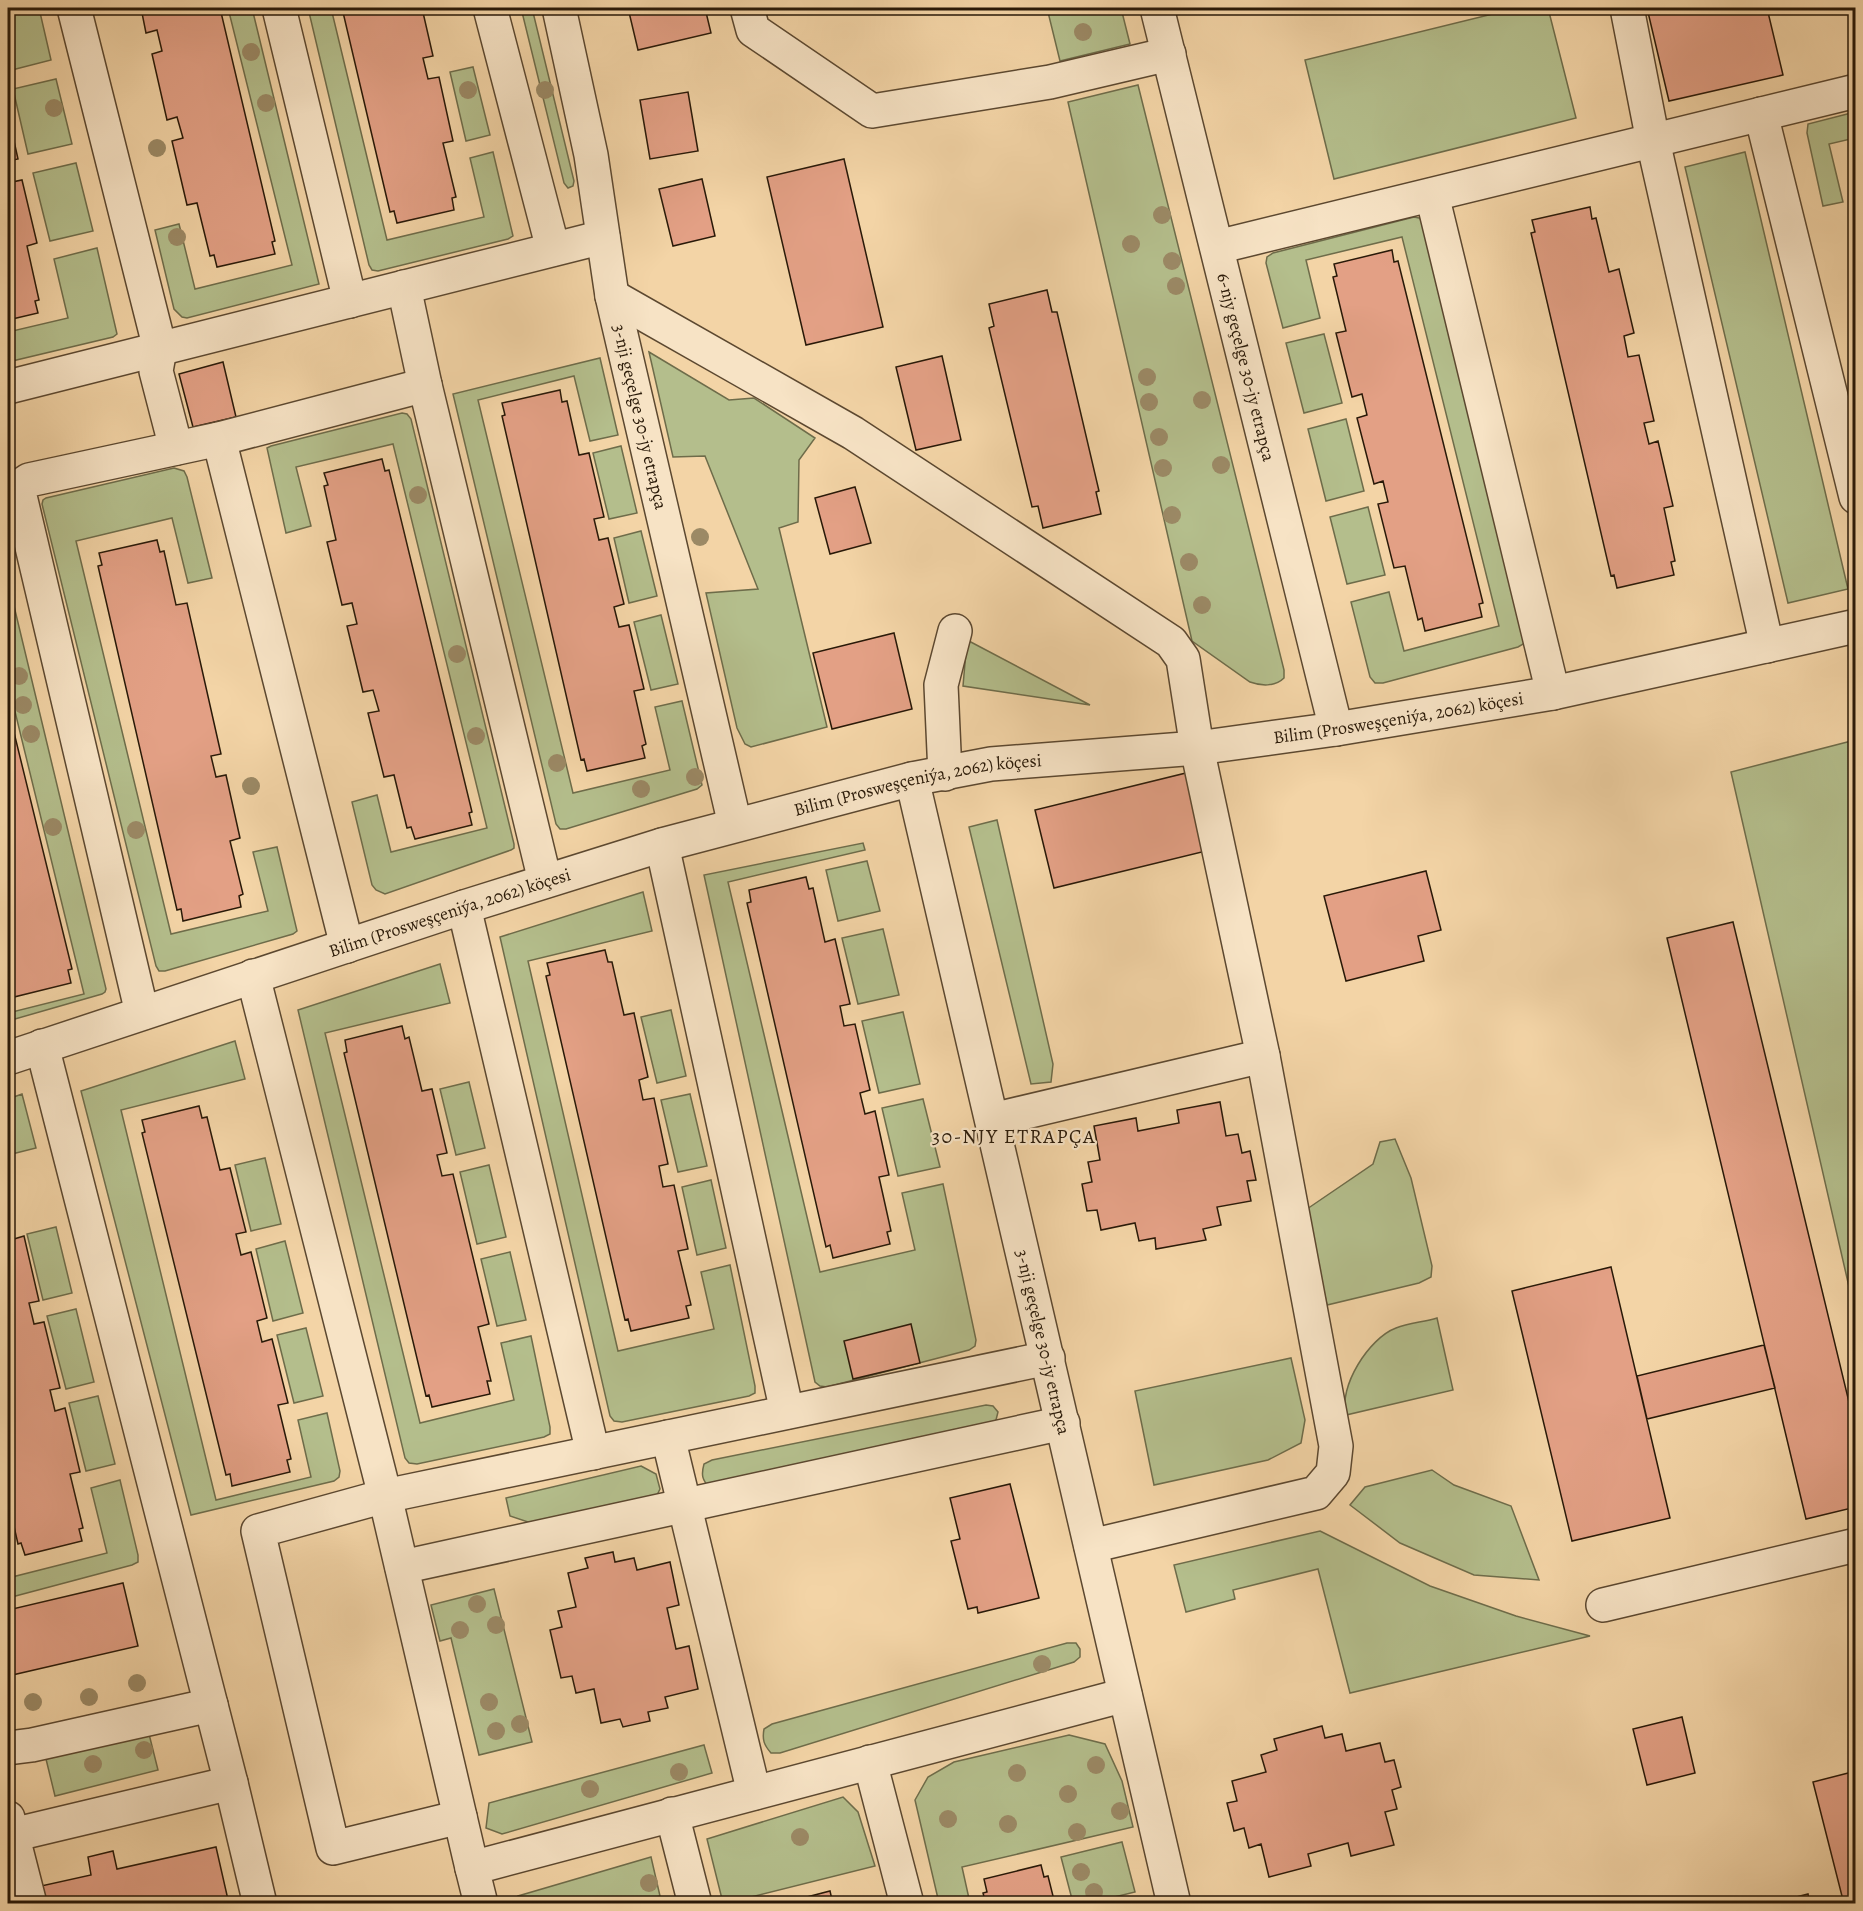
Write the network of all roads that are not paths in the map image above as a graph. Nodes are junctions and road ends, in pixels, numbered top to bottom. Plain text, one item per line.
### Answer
1 (74, 8) edge
2 (279, 8) edge
3 (490, 8) edge
4 (559, 8) edge
5 (747, 8) edge
6 (1157, 8) edge
7 (1627, 8) edge
8 (1169, 54) junction
9 (1856, 91) edge
10 (1761, 114) junction
11 (1653, 141) junction
12 (1432, 195) junction
13 (603, 237) junction
14 (1217, 248) junction
15 (553, 249) junction
16 (404, 287) junction
17 (612, 296) junction
18 (350, 301) junction
19 (160, 349) junction
20 (425, 385) junction
21 (8, 387) edge
22 (219, 439) junction
23 (176, 448) junction
24 (1856, 496) edge
25 (1856, 626) edge
26 (954, 631) dead end
27 (1767, 646) junction
28 (1553, 693) junction
29 (1336, 729) junction
30 (1197, 748) junction
31 (945, 774) junction
32 (912, 780) junction
33 (735, 825) junction
34 (662, 845) junction
35 (545, 881) junction
36 (464, 907) junction
37 (347, 946) junction
38 (253, 976) junction
39 (142, 1013) junction
40 (42, 1046) junction
41 (1263, 1056) junction
42 (8, 1058) edge
43 (992, 1120) junction
44 (1048, 1358) junction
45 (787, 1412) junction
46 (1063, 1424) junction
47 (668, 1437) junction
48 (593, 1453) junction
49 (385, 1496) junction
50 (684, 1507) junction
51 (1856, 1545) edge
52 (1091, 1546) junction
53 (402, 1567) junction
54 (1603, 1605) dead end
55 (1125, 1695) junction
56 (211, 1705) junction
57 (8, 1748) edge
58 (870, 1762) junction
59 (231, 1783) junction
60 (754, 1793) junction
61 (672, 1814) junction
62 (460, 1817) junction
63 (9, 1830) edge
64 (472, 1868) junction
65 (30, 1904) edge
66 (260, 1904) edge
67 (481, 1904) edge
68 (695, 1904) edge
69 (907, 1904) edge
70 (1174, 1904) edge

1 - 19 street
2 - 18 street
3 - 15 street
4 - 13 street, 3-nji geçelge 30-jy etrapça
5 - 8 street
6 - 8 street, 6-njy geçelge 30-jy etrapça
7 - 11 street
8 - 14 street, 6-njy geçelge 30-jy etrapça
9 - 10 street
10 - 11 street
10 - 24 street
11 - 12 street
11 - 27 street
12 - 14 street
12 - 28 street
13 - 15 street
13 - 17 street, 3-nji geçelge 30-jy etrapça
14 - 29 street, 6-njy geçelge 30-jy etrapça
15 - 16 street
16 - 18 street
16 - 20 street
17 - 30 street
17 - 33 street, 3-nji geçelge 30-jy etrapça
18 - 19 street
19 - 21 street
19 - 23 street
20 - 22 street
20 - 35 street
22 - 23 street
22 - 37 street
23 - 39 street
25 - 27 street, Bilim (Prosweşçeniýa, 2062) köçesi
26 - 31 street
27 - 28 street, Bilim (Prosweşçeniýa, 2062) köçesi
28 - 29 street, Bilim (Prosweşçeniýa, 2062) köçesi
29 - 30 street, Bilim (Prosweşçeniýa, 2062) köçesi
30 - 31 street, Bilim (Prosweşçeniýa, 2062) köçesi
30 - 41 street
31 - 32 street, Bilim (Prosweşçeniýa, 2062) köçesi
32 - 33 street, Bilim (Prosweşçeniýa, 2062) köçesi
32 - 43 street, 3-nji geçelge 30-jy etrapça
33 - 34 street, Bilim (Prosweşçeniýa, 2062) köçesi
34 - 35 street, Bilim (Prosweşçeniýa, 2062) köçesi
34 - 45 street
35 - 36 street, Bilim (Prosweşçeniýa, 2062) köçesi
36 - 37 street, Bilim (Prosweşçeniýa, 2062) köçesi
36 - 48 street
37 - 38 street, Bilim (Prosweşçeniýa, 2062) köçesi
38 - 39 street, Bilim (Prosweşçeniýa, 2062) köçesi
38 - 49 street
39 - 40 street, Bilim (Prosweşçeniýa, 2062) köçesi
40 - 42 street, Bilim (Prosweşçeniýa, 2062) köçesi
40 - 56 street
41 - 43 street
41 - 52 street
43 - 44 street, 3-nji geçelge 30-jy etrapça
44 - 45 street
44 - 46 street, 3-nji geçelge 30-jy etrapça
45 - 47 street
46 - 50 street
46 - 52 street, 3-nji geçelge 30-jy etrapça
47 - 48 street
47 - 50 street
48 - 49 street
49 - 53 street
49 - 62 street
50 - 53 street
50 - 60 street
51 - 54 street
52 - 55 street, 3-nji geçelge 30-jy etrapça
53 - 62 street
55 - 58 street
55 - 70 street, 3-nji geçelge 30-jy etrapça
56 - 57 street
56 - 59 street
58 - 60 street
58 - 69 street
59 - 63 street
59 - 66 street
60 - 61 street
61 - 64 street
61 - 68 street
62 - 64 street
63 - 65 street
64 - 67 street

